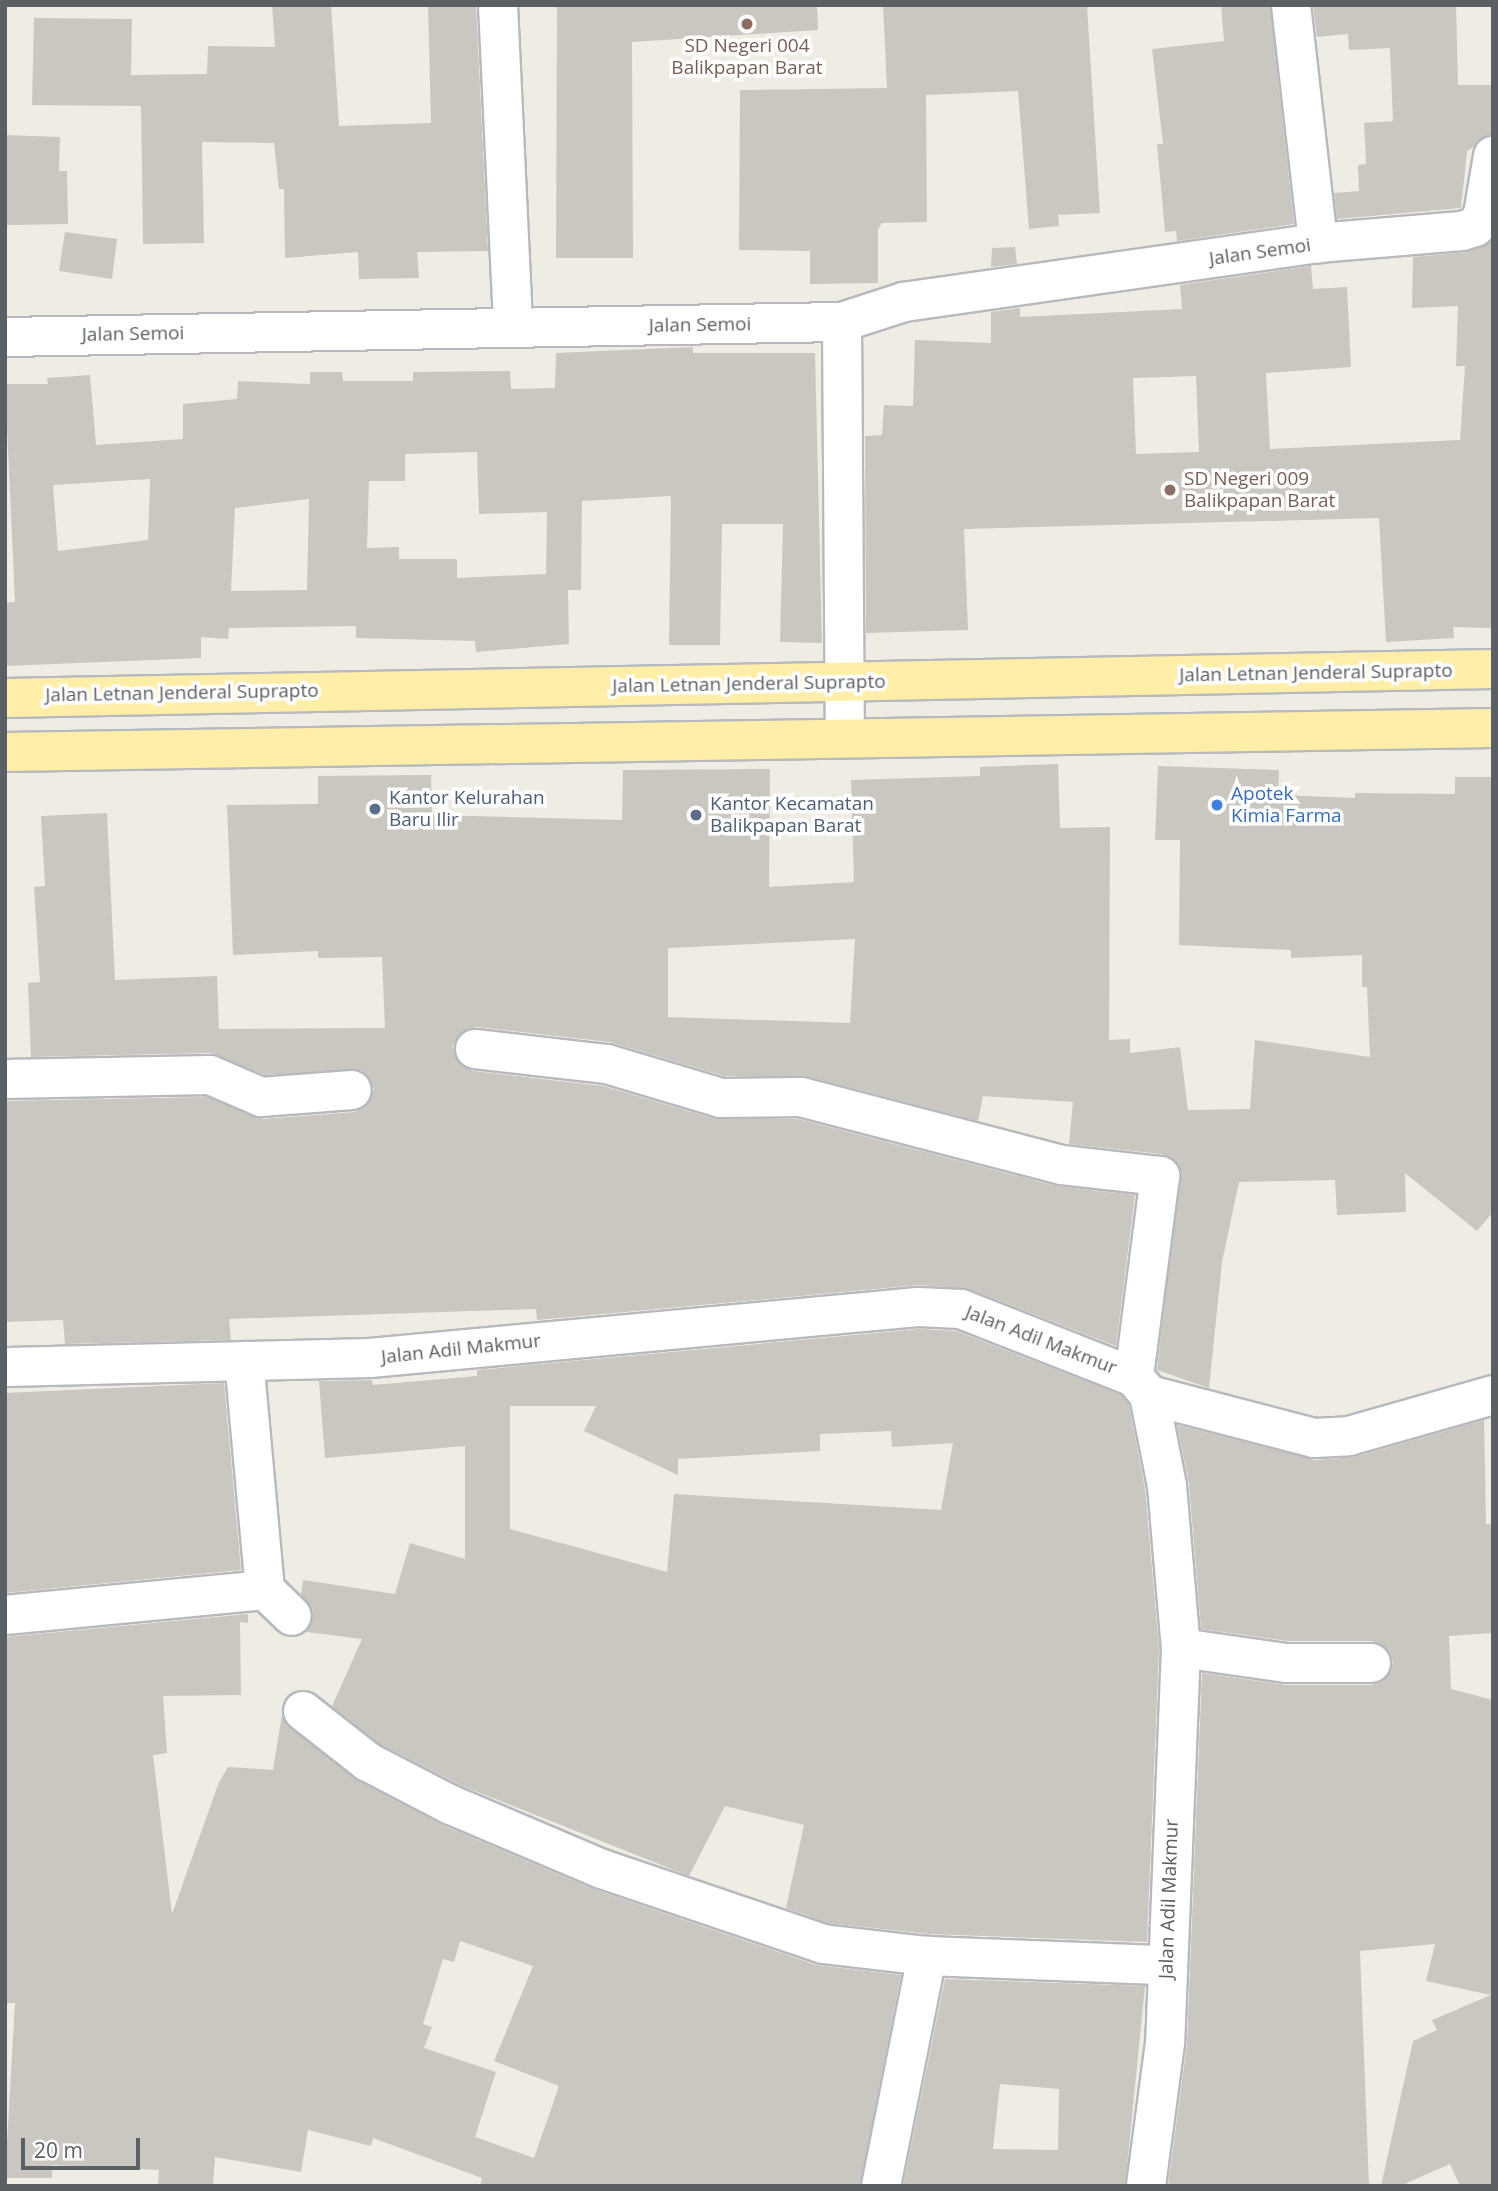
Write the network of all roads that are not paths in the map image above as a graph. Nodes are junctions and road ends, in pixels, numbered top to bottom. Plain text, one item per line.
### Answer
1 (498, 5) edge
2 (1292, 5) edge
3 (1493, 156) edge
4 (1318, 243) junction
5 (842, 322) junction
6 (513, 328) junction
7 (5, 337) edge
8 (1493, 669) edge
9 (846, 683) junction
10 (5, 698) edge
11 (1493, 728) edge
12 (845, 737) junction
13 (5, 752) edge
14 (475, 1049) dead end
15 (5, 1079) edge
16 (352, 1090) dead end
17 (244, 1361) junction
18 (5, 1367) edge
19 (1141, 1386) junction
20 (1493, 1395) edge
21 (5, 1615) edge
22 (1181, 1648) junction
23 (1371, 1662) dead end
24 (303, 1712) dead end
25 (927, 1956) junction
26 (1166, 1965) junction
27 (881, 2186) edge
28 (1146, 2186) edge

1 - 6 street
2 - 4 street
3 - 4 street, Jalan Semoi
4 - 5 street, Jalan Semoi
5 - 6 street, Jalan Semoi
5 - 9 street
6 - 7 street, Jalan Semoi
8 - 9 main road, Jalan Letnan Jenderal Suprapto
9 - 10 main road, Jalan Letnan Jenderal Suprapto
9 - 12 street
11 - 12 main road
12 - 13 main road
14 - 19 street
15 - 16 street
17 - 18 street, Jalan Adil Makmur
17 - 19 street, Jalan Adil Makmur
17 - 21 street
19 - 20 street
19 - 22 street, Jalan Adil Makmur
22 - 23 street
22 - 26 street, Jalan Adil Makmur
24 - 25 street
25 - 26 street
25 - 27 street
26 - 28 street, Jalan Adil Makmur

